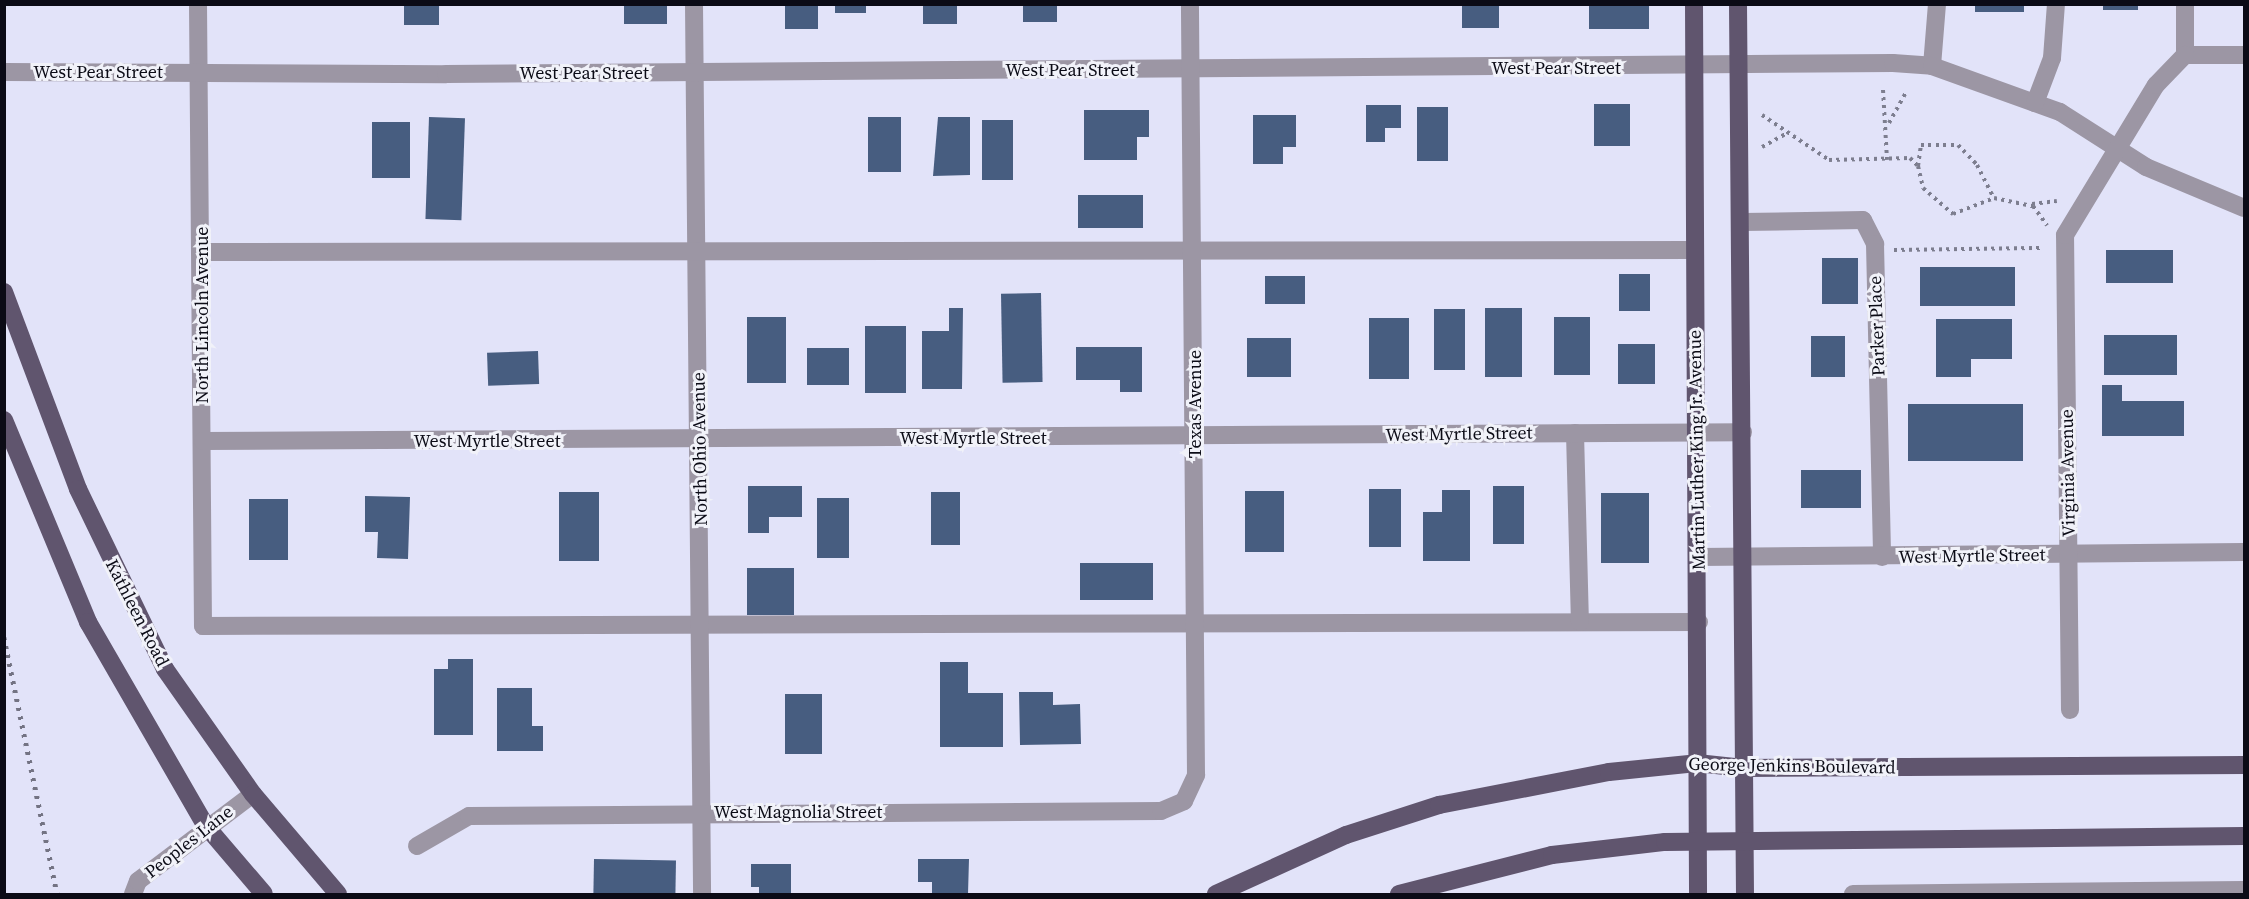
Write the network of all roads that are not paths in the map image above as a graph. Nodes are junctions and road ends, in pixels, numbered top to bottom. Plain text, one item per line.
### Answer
1 (198, 4) edge
2 (694, 4) edge
3 (1190, 4) edge
4 (1694, 4) edge
5 (1737, 4) edge
6 (1937, 4) edge
7 (2056, 4) edge
8 (2185, 4) edge
9 (2185, 56) junction
10 (2244, 56) edge
11 (1739, 64) junction
12 (1695, 66) junction
13 (1932, 66) junction
14 (1191, 69) junction
15 (199, 71) junction
16 (4, 72) edge
17 (694, 73) junction
18 (2035, 103) junction
19 (2117, 148) junction
20 (2244, 208) edge
21 (1742, 222) junction
22 (1194, 250) junction
23 (1695, 250) junction
24 (202, 252) junction
25 (697, 252) junction
26 (4, 292) edge
27 (4, 420) edge
28 (1695, 432) junction
29 (1743, 432) junction
30 (1575, 433) junction
31 (1196, 437) junction
32 (700, 440) junction
33 (203, 441) junction
34 (2244, 552) edge
35 (2069, 554) junction
36 (1743, 556) junction
37 (1699, 557) junction
38 (1882, 557) junction
39 (1580, 622) junction
40 (1699, 622) junction
41 (1196, 624) junction
42 (702, 626) junction
43 (2070, 710) dead end
44 (1698, 763) junction
45 (2244, 765) edge
46 (1744, 768) junction
47 (253, 794) junction
48 (1184, 801) joint
49 (703, 813) junction
50 (206, 826) junction
51 (2244, 836) edge
52 (1744, 837) junction
53 (1697, 840) junction
54 (417, 846) dead end
55 (2244, 890) edge
56 (133, 894) edge
57 (264, 894) edge
58 (338, 894) edge
59 (702, 894) edge
60 (1216, 894) edge
61 (1399, 894) edge
62 (1698, 894) edge
63 (1745, 894) edge
64 (1853, 894) edge
65 (2070, 894) edge

1 - 15 street, North Lincoln Avenue
2 - 17 street, North Ohio Avenue
3 - 14 street, Texas Avenue
4 - 12 main road, Martin Luther King Jr. Avenue
5 - 11 main road
6 - 13 street
7 - 18 street
8 - 9 street
9 - 10 street
9 - 19 street
11 - 12 street, West Pear Street
11 - 13 street, West Pear Street
11 - 21 main road
12 - 14 street, West Pear Street
12 - 23 main road, Martin Luther King Jr. Avenue
13 - 18 street, West Pear Street
14 - 17 street, West Pear Street
14 - 22 street, Texas Avenue
15 - 16 street, West Pear Street
15 - 17 street, West Pear Street
15 - 24 street, North Lincoln Avenue
17 - 25 street, North Ohio Avenue
18 - 19 street, West Pear Street
19 - 20 street, West Pear Street
19 - 35 street, Virginia Avenue
21 - 29 main road
21 - 38 street, Parker Place
22 - 23 street
22 - 25 street
22 - 31 street, Texas Avenue
23 - 28 main road, Martin Luther King Jr. Avenue
24 - 25 street
24 - 33 street, North Lincoln Avenue
25 - 32 street, North Ohio Avenue
26 - 47 main road, Kathleen Road
27 - 50 main road
28 - 29 street, West Myrtle Street
28 - 30 street, West Myrtle Street
28 - 37 main road, Martin Luther King Jr. Avenue
29 - 36 main road
30 - 31 street, West Myrtle Street
30 - 39 street
31 - 32 street, West Myrtle Street
31 - 41 street, Texas Avenue
32 - 33 street, West Myrtle Street
32 - 42 street, North Ohio Avenue
33 - 42 street, North Lincoln Avenue
34 - 35 street, West Myrtle Street
35 - 38 street, West Myrtle Street
35 - 43 street, Virginia Avenue
36 - 37 street, West Myrtle Street
36 - 38 street, West Myrtle Street
36 - 46 main road
37 - 40 main road, Martin Luther King Jr. Avenue
39 - 40 street
39 - 41 street
40 - 44 main road, Martin Luther King Jr. Avenue
41 - 42 street
41 - 48 street, Texas Avenue
42 - 49 street, North Ohio Avenue
44 - 46 main road, George Jenkins Boulevard
44 - 53 main road, Martin Luther King Jr. Avenue
44 - 60 main road, George Jenkins Boulevard
45 - 46 main road, George Jenkins Boulevard
46 - 52 main road
47 - 50 street, Peoples Lane
47 - 58 main road, Kathleen Road
48 - 49 street, West Magnolia Street
49 - 54 street, West Magnolia Street
49 - 59 street, North Ohio Avenue
50 - 56 street, Peoples Lane
50 - 57 main road
51 - 52 main road
52 - 53 main road
52 - 63 main road
53 - 61 main road
53 - 62 main road, Martin Luther King Jr. Avenue
55 - 65 street
64 - 65 street

